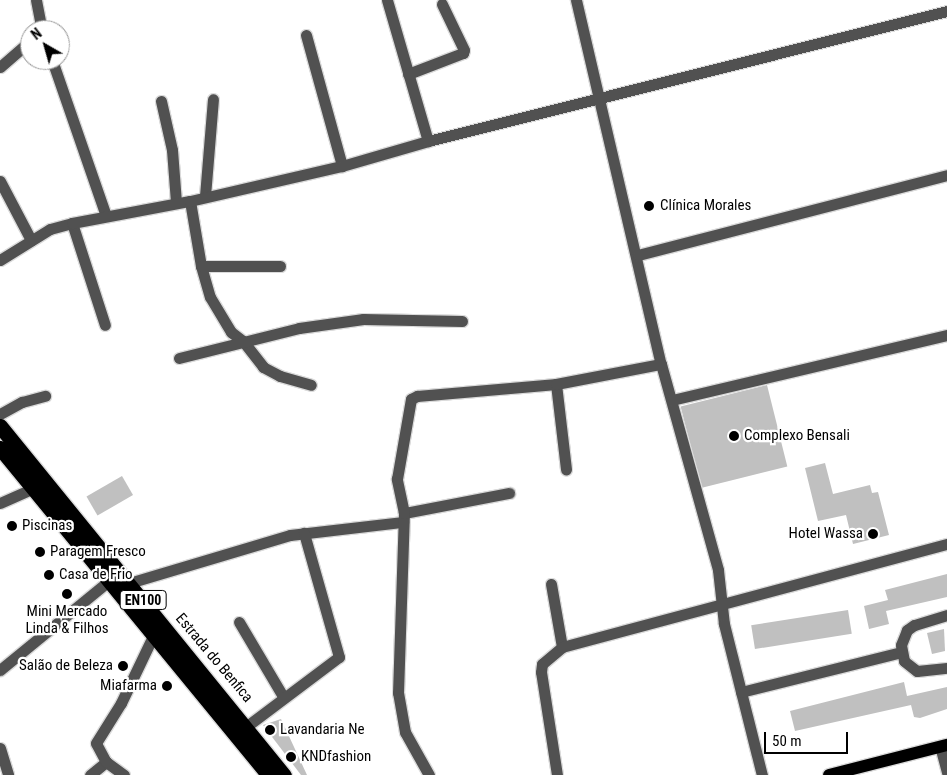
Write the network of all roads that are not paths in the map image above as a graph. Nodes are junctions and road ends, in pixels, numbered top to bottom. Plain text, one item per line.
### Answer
1 (36, 0) edge
2 (387, 0) edge
3 (576, 0) edge
4 (442, 4) dead end
5 (947, 11) edge
6 (40, 20) edge
7 (306, 35) dead end
8 (20, 50) edge
9 (0, 67) edge
10 (55, 70) edge
11 (408, 74) junction
12 (213, 99) dead end
13 (599, 100) junction
14 (161, 101) dead end
15 (428, 141) junction
16 (342, 166) junction
17 (947, 175) edge
18 (0, 181) edge
19 (205, 196) junction
20 (190, 201) junction
21 (176, 202) junction
22 (106, 216) junction
23 (72, 223) junction
24 (30, 240) junction
25 (638, 255) junction
26 (0, 260) edge
27 (201, 266) junction
28 (280, 266) dead end
29 (462, 320) dead end
30 (105, 325) dead end
31 (947, 335) edge
32 (243, 341) junction
33 (179, 358) dead end
34 (661, 364) junction
35 (556, 384) junction
36 (311, 386) dead end
37 (45, 396) dead end
38 (672, 400) junction
39 (0, 414) edge
40 (0, 426) edge
41 (0, 448) edge
42 (566, 470) dead end
43 (34, 488) junction
44 (509, 493) dead end
45 (0, 503) edge
46 (403, 517) junction
47 (304, 533) junction
48 (947, 544) edge
49 (110, 580) junction
50 (129, 582) junction
51 (550, 584) dead end
52 (721, 603) junction
53 (947, 615) edge
54 (239, 622) dead end
55 (154, 634) junction
56 (562, 647) junction
57 (901, 652) junction
58 (947, 668) edge
59 (0, 670) edge
60 (741, 692) junction
61 (284, 698) junction
62 (247, 726) junction
63 (944, 745) edge
64 (0, 748) edge
65 (106, 762) junction
66 (947, 773) edge
67 (8, 775) edge
68 (90, 775) edge
69 (124, 775) edge
70 (269, 775) edge
71 (284, 775) edge
72 (429, 775) edge
73 (557, 775) edge
74 (762, 775) edge
75 (829, 775) edge

1 - 6 street
2 - 11 street
3 - 13 street
4 - 11 street
5 - 13 street
7 - 16 street
8 - 9 street
10 - 22 street
11 - 15 street
12 - 19 street
13 - 15 street
13 - 25 street
14 - 21 street
15 - 16 street
16 - 19 street
17 - 25 street
18 - 24 street
19 - 20 street
20 - 21 street
20 - 27 street
21 - 22 street
22 - 23 street
23 - 24 street
23 - 30 street
24 - 26 street
25 - 34 street
27 - 28 street
27 - 32 street
29 - 32 street
31 - 38 street
32 - 33 street
32 - 36 street
34 - 35 street
34 - 38 street
35 - 42 street
35 - 46 street
37 - 39 street
38 - 52 street
40 - 50 highway, Estrada do Benfica / EN100
41 - 43 highway, Estrada do Benfica / EN100
43 - 45 street
43 - 49 highway, Estrada do Benfica / EN100
44 - 46 street
46 - 47 street
46 - 72 street
47 - 50 street
47 - 61 street
48 - 52 street
49 - 55 highway, Estrada do Benfica / EN100
49 - 59 street
50 - 62 highway, Estrada do Benfica / EN100
51 - 56 street
52 - 56 street
52 - 60 street
53 - 57 street
54 - 61 street
55 - 65 street
55 - 70 highway, Estrada do Benfica / EN100
56 - 73 street
57 - 58 street
57 - 60 street
60 - 74 street
61 - 62 street
62 - 71 highway, Estrada do Benfica / EN100
63 - 66 street
63 - 75 main road
64 - 67 street
65 - 68 street
65 - 69 street

